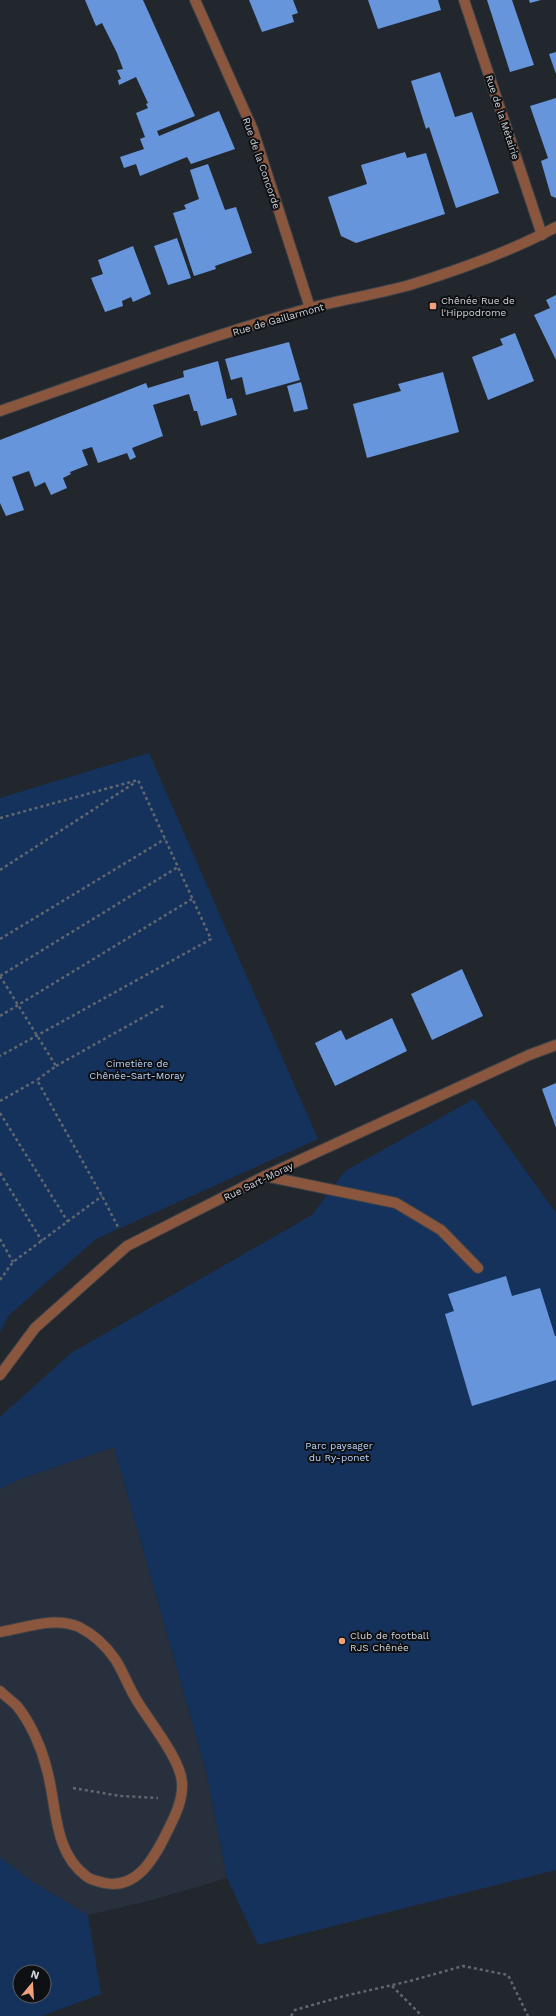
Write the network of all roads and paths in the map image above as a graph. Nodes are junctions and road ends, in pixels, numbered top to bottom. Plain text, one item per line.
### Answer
1 (195, 0) edge
2 (464, 0) edge
3 (556, 227) edge
4 (542, 235) junction
5 (310, 308) junction
6 (0, 411) edge
7 (138, 780) junction
8 (0, 818) edge
9 (165, 840) junction
10 (178, 867) junction
11 (0, 870) edge
12 (192, 899) junction
13 (0, 939) edge
14 (0, 976) edge
15 (18, 1005) junction
16 (165, 1005) dead end
17 (0, 1016) edge
18 (36, 1034) junction
19 (556, 1045) edge
20 (0, 1056) edge
21 (56, 1066) junction
22 (37, 1080) junction
23 (0, 1101) edge
24 (0, 1113) edge
25 (0, 1173) edge
26 (265, 1176) junction
27 (102, 1196) junction
28 (68, 1222) junction
29 (0, 1239) edge
30 (42, 1241) junction
31 (127, 1246) junction
32 (13, 1262) junction
33 (478, 1268) dead end
34 (0, 1280) edge
35 (0, 1375) edge
36 (0, 1632) edge
37 (0, 1691) edge
38 (50, 1784) junction
39 (162, 1793) dead end
40 (392, 1985) junction
41 (290, 2016) edge
42 (422, 2016) edge
43 (528, 2016) edge

1 - 5 street, Rue de la Concorde
2 - 4 street, Rue de la Métairie
3 - 4 street, Rue de Gaillarmont
4 - 5 street, Rue de Gaillarmont
5 - 6 street, Rue de Gaillarmont
7 - 8 path
7 - 9 path
7 - 11 path
9 - 10 path
9 - 13 path
10 - 12 path
10 - 14 path
12 - 15 path
12 - 18 path
14 - 15 path
15 - 17 path
15 - 18 path
16 - 21 path
18 - 20 path
18 - 21 path
19 - 26 street, Rue Sart-Moray
21 - 22 path
22 - 23 path
22 - 27 path
24 - 28 path
25 - 30 path
26 - 31 street, Rue Sart-Moray
26 - 33 street
27 - 28 path
27 - 31 path
28 - 30 path
29 - 32 path
30 - 32 path
31 - 35 street, Rue Sart-Moray
32 - 34 path
36 - 38 street
37 - 38 street
38 - 39 path
40 - 41 path
40 - 42 path
40 - 43 path

